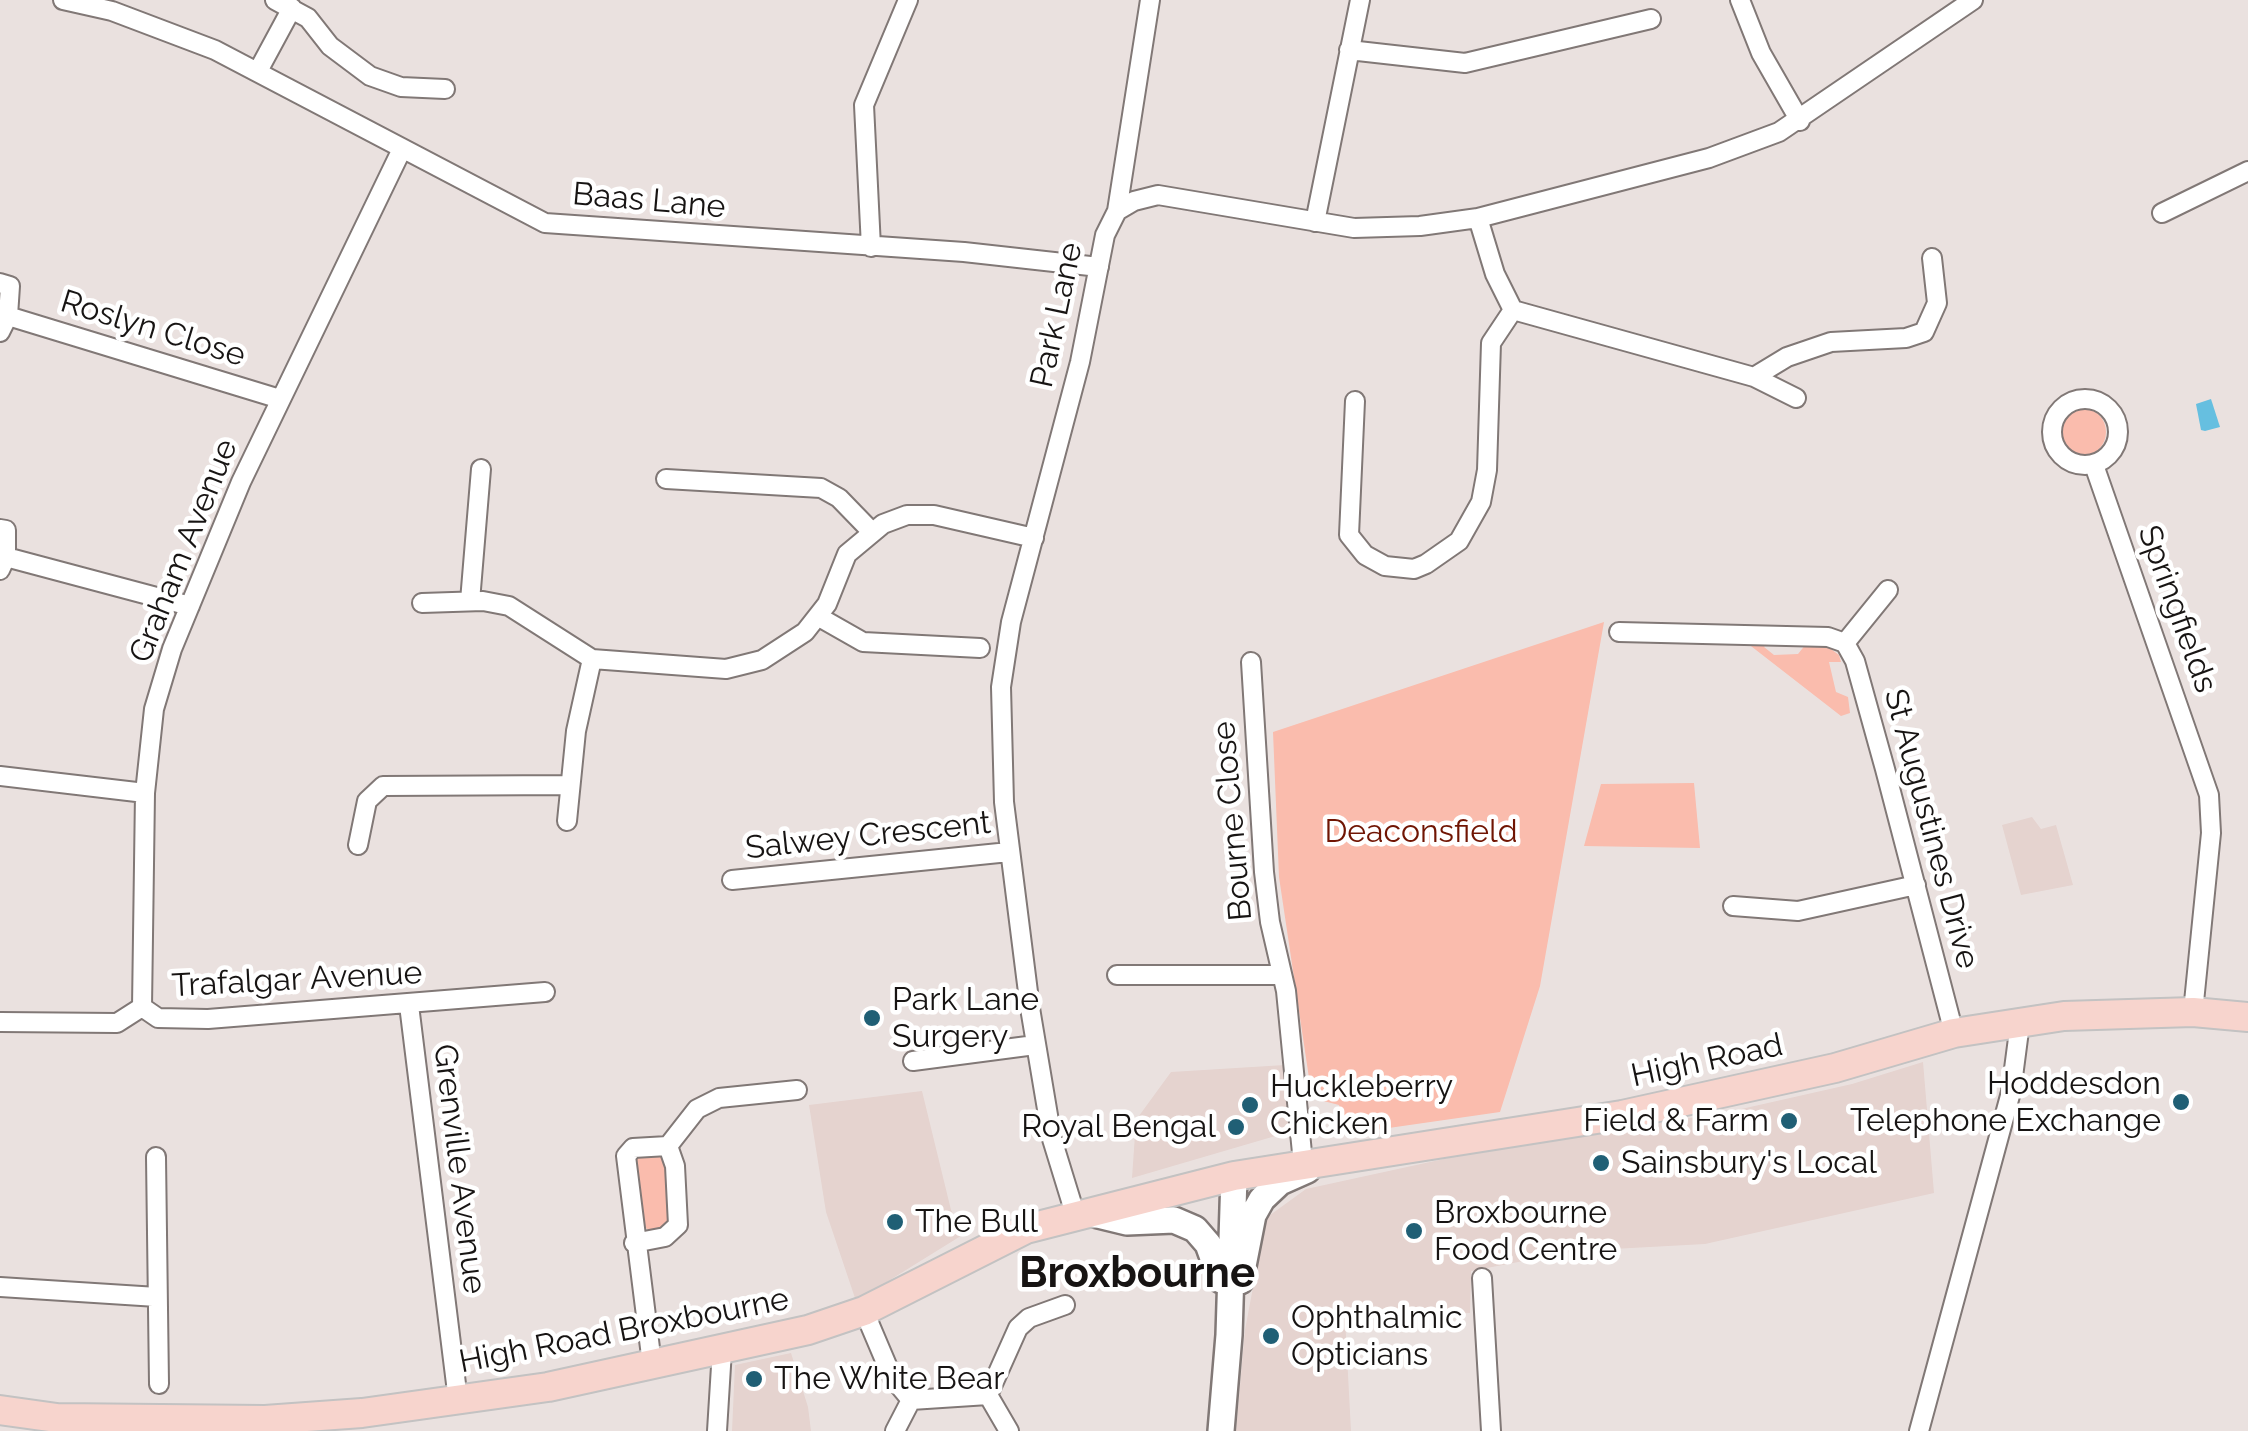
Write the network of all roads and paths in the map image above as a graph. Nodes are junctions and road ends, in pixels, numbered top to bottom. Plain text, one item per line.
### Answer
1 (63, 0) edge
2 (908, 0) edge
3 (1150, 0) edge
4 (1360, 0) edge
5 (1740, 0) edge
6 (1974, 0) edge
7 (283, 4) edge
8 (1651, 19) dead end
9 (1349, 50) junction
10 (258, 71) junction
11 (445, 88) dead end
12 (1800, 122) junction
13 (402, 148) junction
14 (2248, 171) edge
15 (1117, 211) junction
16 (2162, 213) dead end
17 (1478, 218) junction
18 (1315, 222) junction
19 (871, 247) junction
20 (1932, 258) dead end
21 (1099, 267) junction
22 (0, 283) edge
23 (1514, 310) junction
24 (4, 324) edge
25 (1754, 377) junction
26 (1796, 398) dead end
27 (280, 399) junction
28 (1355, 401) dead end
29 (2094, 465) dead end
30 (481, 469) dead end
31 (666, 479) dead end
32 (0, 529) edge
33 (871, 531) junction
34 (1034, 538) junction
35 (3, 563) edge
36 (1888, 590) dead end
37 (470, 601) junction
38 (422, 602) dead end
39 (190, 606) junction
40 (818, 617) junction
41 (1619, 632) dead end
42 (1844, 643) junction
43 (980, 648) dead end
44 (592, 659) junction
45 (1251, 662) dead end
46 (0, 776) edge
47 (570, 785) junction
48 (145, 793) junction
49 (567, 822) dead end
50 (358, 845) dead end
51 (1010, 852) junction
52 (732, 880) dead end
53 (1916, 885) junction
54 (1734, 906) dead end
55 (1282, 974) junction
56 (1117, 975) dead end
57 (545, 992) dead end
58 (409, 1005) junction
59 (142, 1007) junction
60 (2192, 1012) junction
61 (2248, 1017) edge
62 (0, 1022) edge
63 (2020, 1023) junction
64 (1954, 1033) junction
65 (1036, 1044) junction
66 (912, 1062) dead end
67 (797, 1090) dead end
68 (668, 1146) junction
69 (1338, 1157) junction
70 (156, 1158) dead end
71 (1303, 1163) junction
72 (1234, 1176) junction
73 (1262, 1199) junction
74 (1083, 1215) junction
75 (634, 1242) junction
76 (1482, 1278) dead end
77 (0, 1288) edge
78 (157, 1297) junction
79 (1064, 1304) dead end
80 (864, 1311) junction
81 (1230, 1335) junction
82 (722, 1350) junction
83 (652, 1364) junction
84 (159, 1384) dead end
85 (988, 1396) junction
86 (458, 1400) junction
87 (911, 1400) junction
88 (0, 1410) edge
89 (717, 1431) edge
90 (896, 1431) edge
91 (1009, 1431) edge
92 (1221, 1431) edge
93 (1491, 1431) edge
94 (1919, 1431) edge

1 - 10 street, Baas Lane
2 - 19 street
3 - 15 street
4 - 9 street
5 - 12 street
6 - 12 street, Park Lane
7 - 10 street
7 - 11 street
8 - 9 street
9 - 18 street
10 - 13 street, Baas Lane
12 - 17 street, Park Lane
13 - 19 street, Baas Lane
13 - 27 street, Graham Avenue
14 - 16 street
15 - 18 street, Park Lane
15 - 21 street, Park Lane
17 - 18 street, Park Lane
17 - 23 street
19 - 21 street, Baas Lane
20 - 25 street
21 - 34 street, Park Lane
22 - 24 street, Roslyn Close
23 - 25 street
23 - 28 street
24 - 27 street, Roslyn Close
25 - 26 street
27 - 39 street, Graham Avenue
29 - 60 street, Springfields
30 - 37 street
31 - 33 street
32 - 35 street
33 - 34 street
33 - 40 street
34 - 51 street, Park Lane
35 - 39 street
36 - 42 street
37 - 38 street
37 - 44 street
39 - 48 street, Graham Avenue
40 - 43 street
40 - 44 street
41 - 42 street
42 - 53 street, St Augustines Drive
44 - 47 street
45 - 55 street, Bourne Close
46 - 48 street
47 - 49 street
47 - 50 street
48 - 59 street, Graham Avenue
51 - 52 street, Salwey Crescent
51 - 65 street, Park Lane
53 - 54 street
53 - 64 street, St Augustines Drive
55 - 56 street
55 - 71 street, Bourne Close
57 - 58 street, Trafalgar Avenue
58 - 59 street, Trafalgar Avenue
58 - 86 street, Grenville Avenue
59 - 62 street, Trafalgar Avenue
60 - 61 main road
60 - 63 main road, High Road
63 - 64 main road, High Road
63 - 94 street
64 - 69 main road, High Road
65 - 66 street
65 - 74 street, Park Lane
67 - 68 street
68 - 75 street
68 - 75 street
69 - 71 main road, High Road
69 - 73 main road
70 - 78 street
71 - 72 main road, High Road
72 - 73 main road
72 - 74 main road, High Road Broxbourne
72 - 81 main road
73 - 81 main road
74 - 80 main road, High Road Broxbourne
74 - 81 main road
75 - 83 street
76 - 93 street
77 - 78 street
78 - 84 street
79 - 85 street
80 - 82 main road, High Road Broxbourne
80 - 87 street
81 - 92 main road
82 - 83 main road, High Road Broxbourne
82 - 89 street
83 - 86 main road, High Road Broxbourne
85 - 87 street
85 - 91 street
86 - 88 main road, High Road Broxbourne
87 - 90 street

